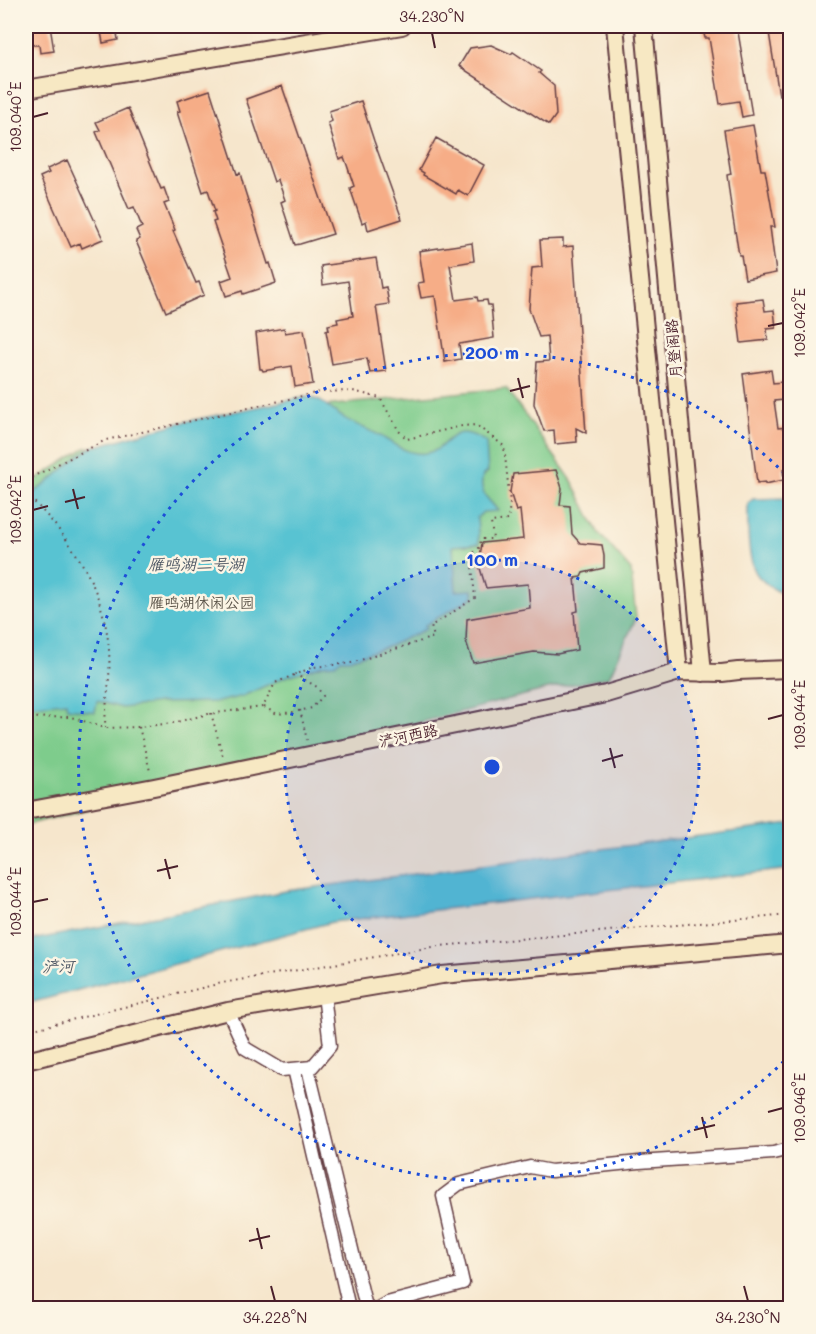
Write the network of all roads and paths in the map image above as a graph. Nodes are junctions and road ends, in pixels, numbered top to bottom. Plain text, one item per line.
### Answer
1 (402, 26) edge
2 (615, 26) edge
3 (644, 26) edge
4 (26, 90) edge
5 (26, 480) edge
6 (27, 496) edge
7 (790, 669) edge
8 (679, 672) junction
9 (703, 673) junction
10 (296, 674) junction
11 (263, 707) junction
12 (300, 710) junction
13 (211, 713) junction
14 (26, 718) edge
15 (105, 728) junction
16 (140, 728) junction
17 (310, 755) junction
18 (227, 772) junction
19 (154, 787) junction
20 (26, 811) edge
21 (790, 915) edge
22 (790, 944) edge
23 (324, 994) junction
24 (228, 1011) junction
25 (26, 1031) edge
26 (26, 1062) edge
27 (308, 1068) junction
28 (294, 1069) junction
29 (790, 1149) edge
30 (349, 1308) edge
31 (369, 1308) edge
32 (378, 1308) edge

1 - 4 street
2 - 8 street, 月登阁路
3 - 9 street, 月登阁路
5 - 10 path
6 - 15 path
7 - 9 street, 浐河西路
8 - 9 street, 浐河西路
8 - 17 street, 浐河西路
10 - 11 path
10 - 12 path
11 - 12 path
11 - 13 path
12 - 17 path
13 - 16 path
13 - 18 path
14 - 15 path
15 - 16 path
16 - 19 path
17 - 18 street, 浐河西路
18 - 19 street, 浐河西路
19 - 20 street, 浐河西路
21 - 25 path
22 - 23 street
23 - 24 street
23 - 27 street
24 - 26 street
24 - 28 street
27 - 28 street
27 - 31 street
28 - 30 street
29 - 32 street

